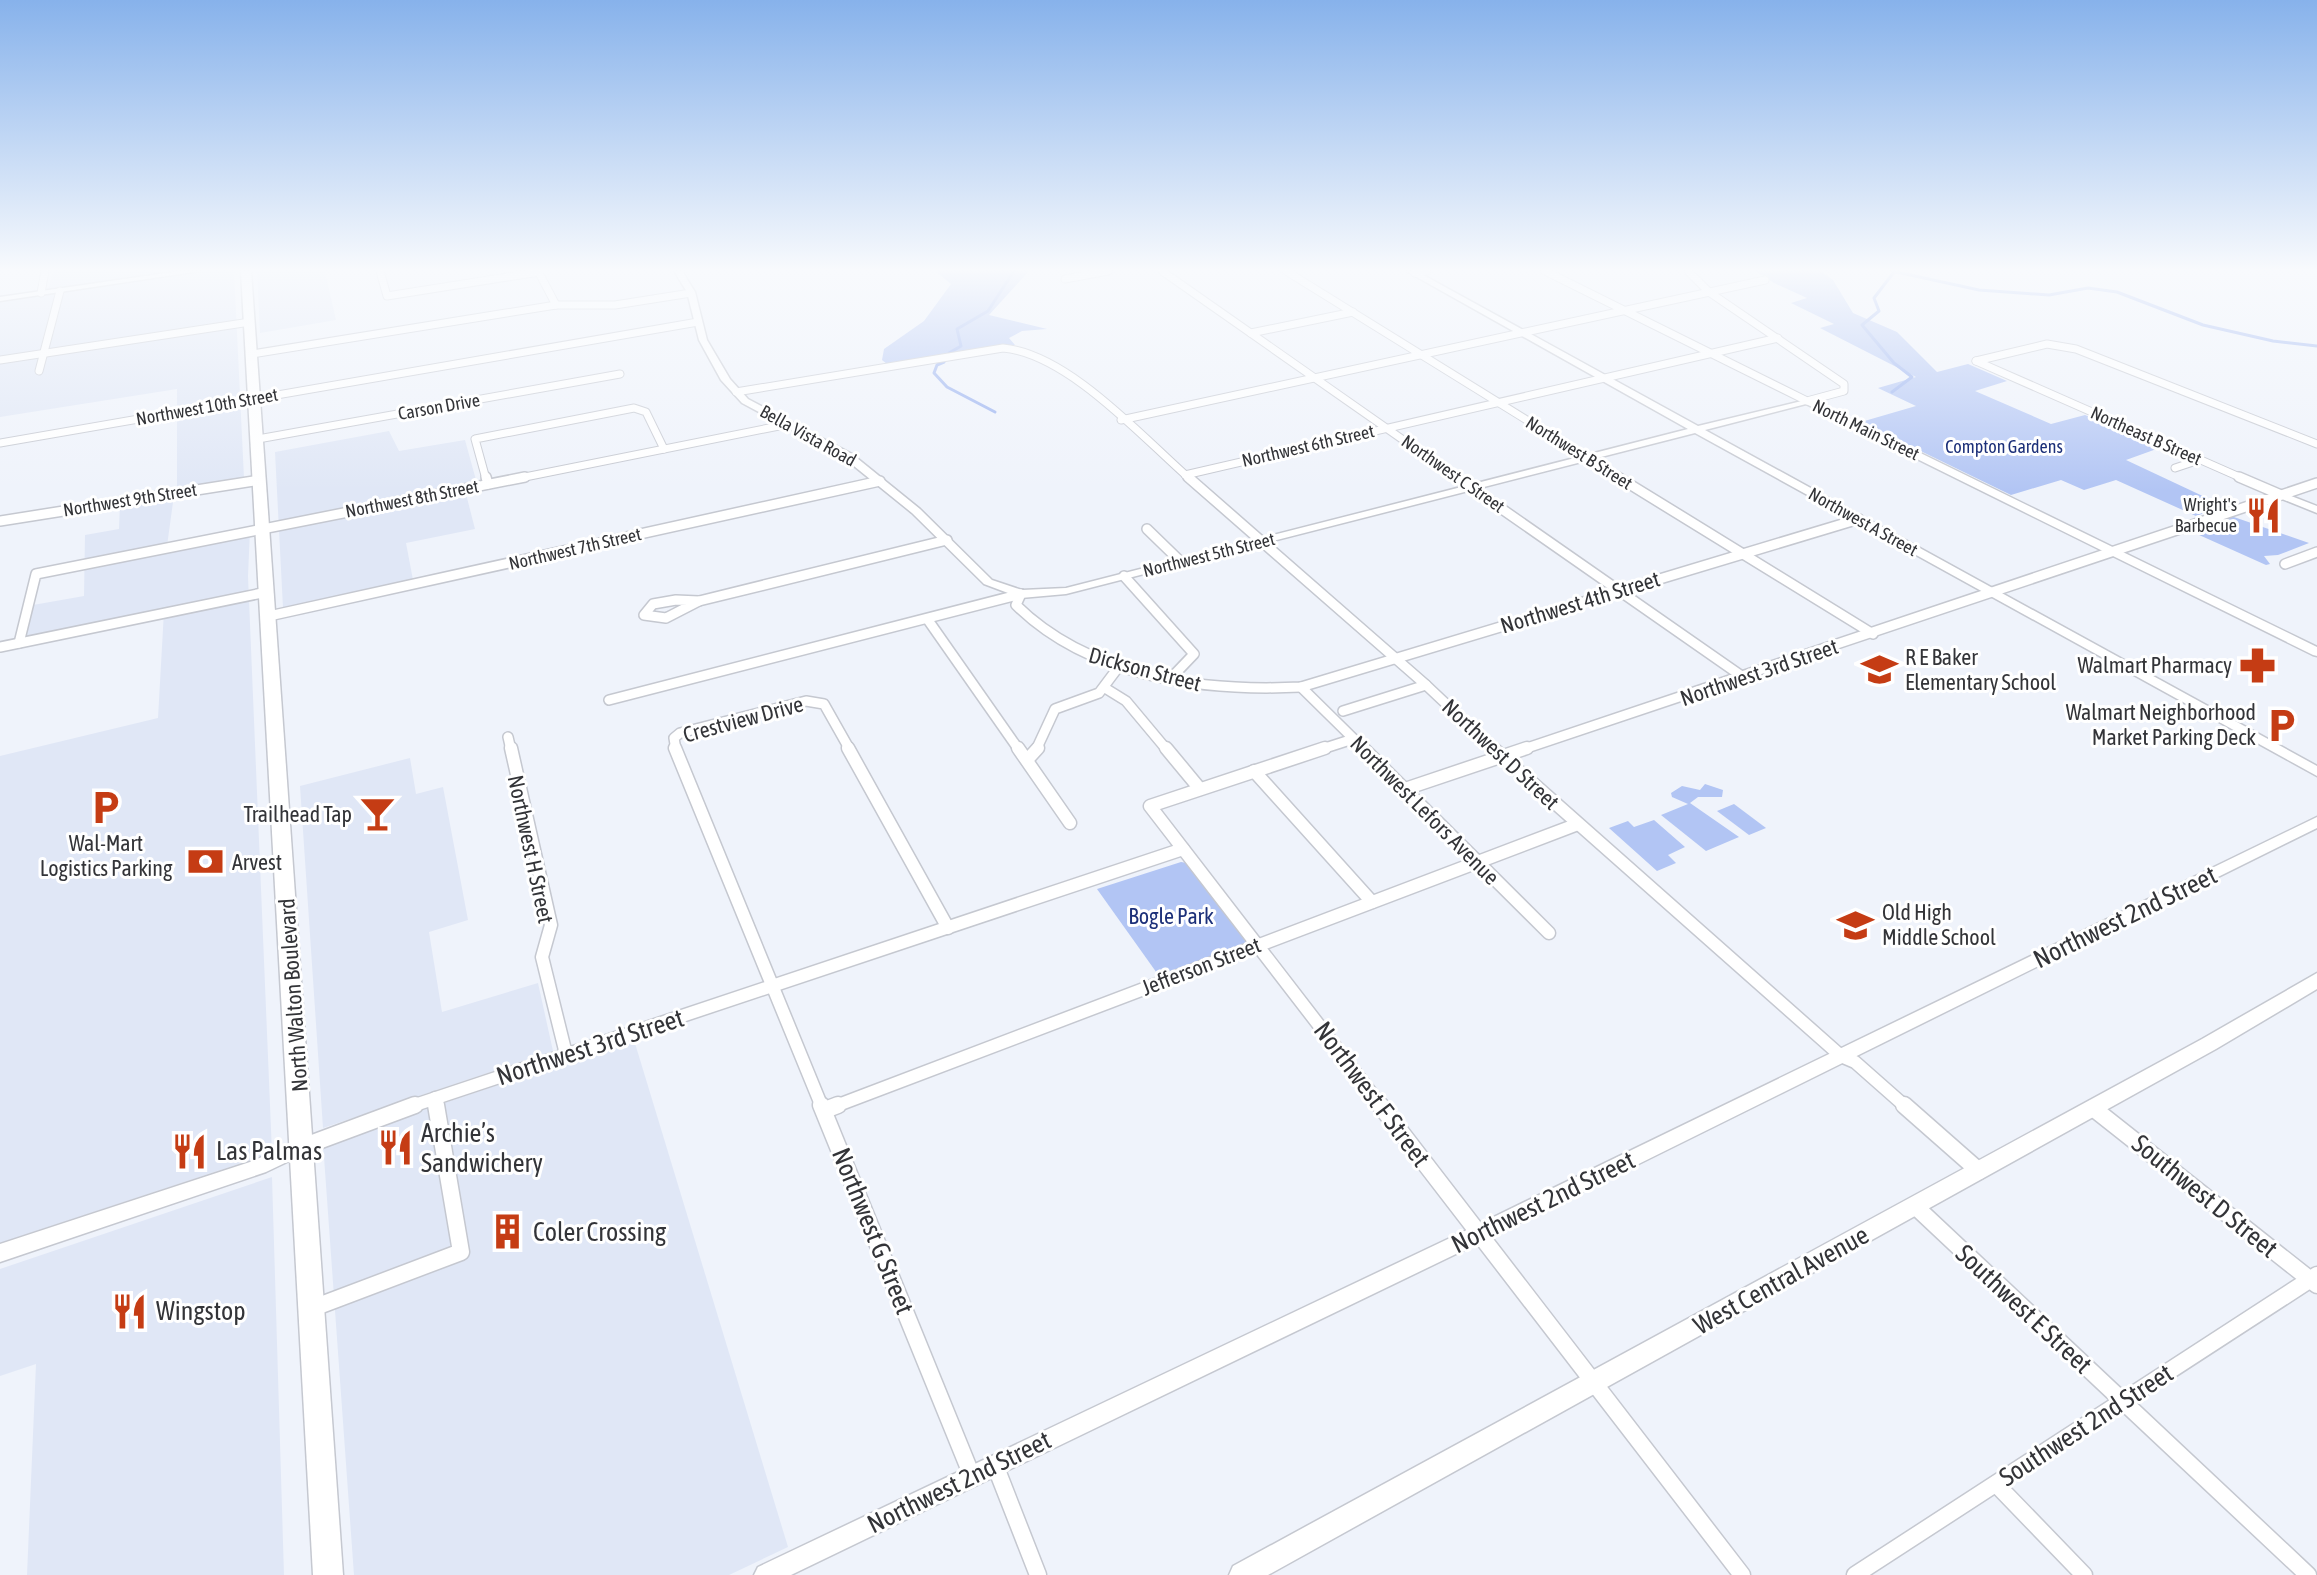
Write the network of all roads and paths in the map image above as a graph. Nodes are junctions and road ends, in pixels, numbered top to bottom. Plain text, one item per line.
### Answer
1 (46, 344) edge
2 (105, 344) edge
3 (251, 344) edge
4 (311, 344) edge
5 (569, 344) edge
6 (706, 344) edge
7 (1268, 344) edge
8 (1406, 344) edge
9 (1467, 344) edge
10 (1543, 344) edge
11 (1694, 344) edge
12 (1749, 344) edge
13 (1787, 344) edge
14 (1711, 353) junction
15 (44, 354) junction
16 (252, 354) junction
17 (1421, 354) junction
18 (0, 360) edge
19 (39, 371) dead end
20 (620, 374) dead end
21 (1316, 377) junction
22 (1603, 378) junction
23 (736, 392) junction
24 (255, 399) junction
25 (1807, 401) junction
26 (1498, 402) junction
27 (1121, 420) junction
28 (789, 424) junction
29 (1388, 428) junction
30 (1697, 430) junction
31 (258, 439) junction
32 (0, 443) edge
33 (2317, 444) edge
34 (664, 449) junction
35 (1588, 458) junction
36 (2199, 460) junction
37 (2175, 468) dead end
38 (1185, 475) junction
39 (260, 480) junction
40 (880, 481) junction
41 (2317, 483) edge
42 (488, 484) junction
43 (1472, 488) junction
44 (2281, 495) junction
45 (2317, 510) edge
46 (1859, 519) junction
47 (0, 521) edge
48 (264, 529) junction
49 (1147, 529) dead end
50 (947, 540) junction
51 (1261, 541) junction
52 (2112, 552) junction
53 (2317, 552) edge
54 (1742, 554) junction
55 (1181, 562) junction
56 (2285, 564) dead end
57 (1124, 576) junction
58 (1619, 591) junction
59 (267, 592) junction
60 (1021, 594) junction
61 (1993, 594) junction
62 (699, 601) junction
63 (269, 616) junction
64 (928, 620) junction
65 (1873, 634) junction
66 (19, 643) junction
67 (0, 647) edge
68 (2317, 652) edge
69 (1395, 658) junction
70 (1120, 665) junction
71 (1172, 677) junction
72 (1743, 677) junction
73 (1426, 685) junction
74 (1301, 687) junction
75 (1105, 688) junction
76 (609, 700) dead end
77 (1343, 711) dead end
78 (508, 737) dead end
79 (1353, 739) junction
80 (1503, 758) junction
81 (1027, 760) junction
82 (1254, 771) junction
83 (2317, 772) edge
84 (1200, 789) junction
85 (1405, 789) junction
86 (2317, 822) edge
87 (1070, 823) dead end
88 (1578, 824) junction
89 (1183, 849) junction
90 (1478, 862) junction
91 (1372, 902) junction
92 (948, 928) junction
93 (1549, 933) dead end
94 (1258, 944) junction
95 (2317, 980) edge
96 (773, 986) junction
97 (566, 1054) junction
98 (1841, 1056) junction
99 (435, 1098) junction
100 (2093, 1108) junction
101 (825, 1110) junction
102 (302, 1147) junction
103 (1979, 1171) junction
104 (1915, 1206) junction
105 (1478, 1234) junction
106 (0, 1253) edge
107 (2315, 1280) edge
108 (313, 1308) junction
109 (1592, 1384) junction
110 (2122, 1401) junction
111 (995, 1465) junction
112 (972, 1476) junction
113 (1996, 1484) junction
114 (328, 1575) edge
115 (766, 1575) edge
116 (1038, 1575) edge
117 (1242, 1575) edge
118 (1742, 1575) edge
119 (1855, 1575) edge
120 (2084, 1575) edge
121 (2308, 1575) edge

1 - 15 street
2 - 15 street
3 - 16 main road, North Walton Boulevard
4 - 16 street
5 - 24 street, Northwest 10th Street
6 - 23 street, Bella Vista Road
7 - 21 street, Northwest C Street
8 - 17 street, Northwest B Street
9 - 17 street
10 - 22 street, Northwest A Street
11 - 14 street, North Main Street
12 - 14 street, Northwest 6th Street
13 - 25 street
14 - 22 street, Northwest 6th Street
14 - 25 street, North Main Street
15 - 18 street
15 - 19 street
16 - 24 main road, North Walton Boulevard
17 - 21 street
17 - 26 street, Northwest B Street
20 - 31 street, Carson Drive
21 - 27 street
21 - 29 street, Northwest C Street
22 - 26 street, Northwest 6th Street
22 - 30 street, Northwest A Street
23 - 27 street, Northwest D Street
23 - 28 street, Bella Vista Road
24 - 31 main road, North Walton Boulevard
24 - 32 street, Northwest 10th Street
25 - 30 street, Northwest 5th Street
25 - 52 street, North Main Street
26 - 29 street, Northwest 6th Street
26 - 35 street, Northwest B Street
27 - 38 street, Northwest D Street
28 - 34 street, Northwest 8th Street
28 - 40 street, Bella Vista Road
29 - 38 street, Northwest 6th Street
29 - 43 street, Northwest C Street
30 - 35 street, Northwest 5th Street
30 - 46 street, Northwest A Street
31 - 39 main road, North Walton Boulevard
33 - 36 street, Northeast B Street
34 - 42 street, Northwest 8th Street
34 - 42 street
35 - 43 street, Northwest 5th Street
35 - 54 street, Northwest B Street
36 - 37 street
36 - 44 street, Northeast B Street
38 - 51 street, Northwest D Street
39 - 47 street, Northwest 9th Street
39 - 48 main road, North Walton Boulevard
40 - 50 street, Bella Vista Road
40 - 63 street, Northwest 7th Street
41 - 44 street, Northwest 3rd Street
42 - 48 street, Northwest 8th Street
43 - 51 street, Northwest 5th Street
43 - 58 street, Northwest C Street
44 - 45 street, Northeast B Street
44 - 52 street, Northwest 3rd Street
46 - 54 street, Northwest 4th Street
46 - 61 street, Northwest A Street
48 - 59 main road, North Walton Boulevard
48 - 66 street, Northwest 8th Street
49 - 55 street
50 - 60 street, Bella Vista Road
50 - 62 street
51 - 55 street, Northwest 5th Street
51 - 69 street, Northwest D Street
52 - 61 street, Northwest 3rd Street
52 - 68 street, North Main Street
53 - 56 street
54 - 58 street, Northwest 4th Street
54 - 65 street, Northwest B Street
55 - 57 street, Northwest 5th Street
57 - 60 street, Northwest 5th Street
57 - 71 street
58 - 69 street, Northwest 4th Street
58 - 72 street, Northwest C Street
59 - 63 main road, North Walton Boulevard
59 - 66 street
60 - 64 street, Northwest 5th Street
60 - 70 street, Dickson Street
61 - 65 street, Northwest 3rd Street
61 - 83 street, Northwest A Street
62 - 62 street
63 - 102 main road, North Walton Boulevard
64 - 76 street, Northwest 5th Street
64 - 81 street
65 - 72 street, Northwest 3rd Street
66 - 67 street
69 - 73 street, Northwest D Street
69 - 74 street, Northwest 4th Street
70 - 71 street, Dickson Street
70 - 75 street
71 - 74 street, Dickson Street
72 - 80 street, Northwest 3rd Street
73 - 77 street
73 - 80 street, Northwest D Street
74 - 79 street, Northwest Lefors Avenue
75 - 81 street
75 - 84 street
78 - 97 street, Northwest H Street
79 - 82 street
79 - 85 street, Northwest Lefors Avenue
80 - 85 street, Northwest 3rd Street
80 - 88 street, Northwest D Street
81 - 87 street
82 - 84 street
82 - 91 street
84 - 89 street, Northwest F Street
85 - 90 street, Northwest Lefors Avenue
86 - 98 street, Northwest 2nd Street
88 - 90 street, Jefferson Street
88 - 98 street, Northwest D Street
89 - 92 street, Northwest 3rd Street
89 - 94 street, Northwest F Street
90 - 91 street, Jefferson Street
90 - 93 street, Northwest Lefors Avenue
91 - 94 street, Jefferson Street
92 - 96 street, Northwest 3rd Street
92 - 96 street, Crestview Drive
94 - 101 street, Jefferson Street
94 - 105 street, Northwest F Street
95 - 100 main road, West Central Avenue
96 - 97 street, Northwest 3rd Street
96 - 101 street, Northwest G Street
97 - 99 street, Northwest 3rd Street
98 - 103 street, Northwest D Street
98 - 105 street, Northwest 2nd Street
99 - 102 street, Northwest 3rd Street
99 - 108 street
100 - 103 main road, West Central Avenue
100 - 107 street, Southwest D Street
101 - 112 street, Northwest G Street
102 - 106 street, Northwest 3rd Street
102 - 108 main road, North Walton Boulevard
103 - 104 main road, West Central Avenue
104 - 109 main road, West Central Avenue
104 - 110 street, Southwest E Street
105 - 109 street, Northwest F Street
105 - 111 street, Northwest 2nd Street
107 - 110 street, Southwest 2nd Street
108 - 114 main road, North Walton Boulevard
109 - 117 main road, West Central Avenue
109 - 118 street, Northwest F Street
110 - 113 street, Southwest 2nd Street
110 - 121 street, Southwest E Street
111 - 112 street, Northwest 2nd Street
111 - 116 street
112 - 115 street, Northwest 2nd Street
113 - 119 street, Southwest 2nd Street
113 - 120 street

